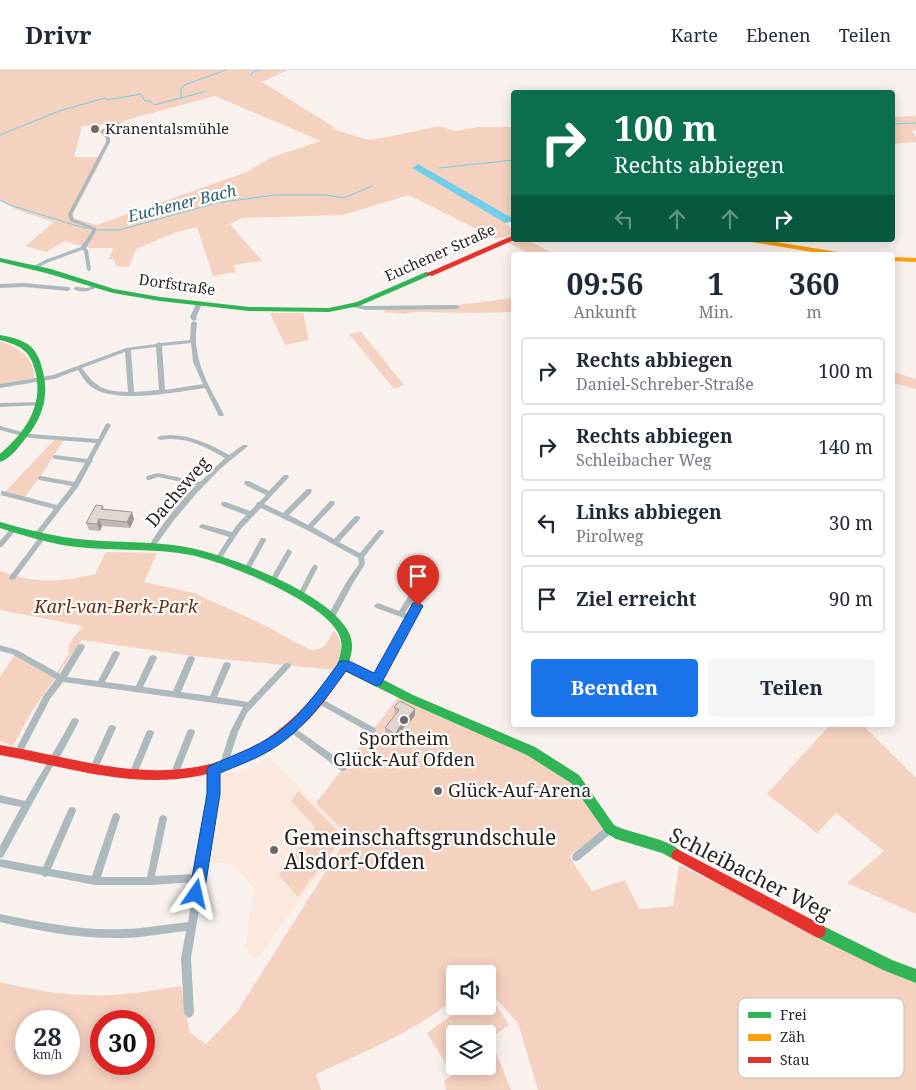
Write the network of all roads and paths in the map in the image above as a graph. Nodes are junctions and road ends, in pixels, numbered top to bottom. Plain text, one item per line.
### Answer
1 (118, 123) dead end
2 (511, 238) edge
3 (763, 242) edge
4 (83, 248) junction
5 (825, 252) edge
6 (895, 259) edge
7 (0, 260) edge
8 (916, 260) edge
9 (34, 268) junction
10 (89, 270) dead end
11 (0, 286) edge
12 (95, 286) junction
13 (68, 289) dead end
14 (76, 289) dead end
15 (377, 297) joint
16 (199, 304) junction
17 (354, 306) junction
18 (457, 307) dead end
19 (0, 336) edge
20 (192, 340) junction
21 (159, 344) junction
22 (128, 349) junction
23 (79, 368) junction
24 (43, 380) junction
25 (0, 386) edge
26 (204, 386) junction
27 (162, 390) junction
28 (131, 394) junction
29 (42, 404) junction
30 (0, 405) edge
31 (221, 415) dead end
32 (108, 425) dead end
33 (0, 428) edge
34 (26, 434) junction
35 (160, 438) dead end
36 (100, 441) junction
37 (246, 446) dead end
38 (1, 457) edge
39 (55, 457) dead end
40 (230, 458) junction
41 (90, 461) junction
42 (286, 477) dead end
43 (41, 478) dead end
44 (149, 478) dead end
45 (247, 483) dead end
46 (201, 484) junction
47 (76, 485) junction
48 (310, 491) dead end
49 (3, 493) dead end
50 (270, 494) junction
51 (332, 503) dead end
52 (224, 504) dead end
53 (259, 504) junction
54 (59, 508) junction
55 (250, 514) junction
56 (284, 516) junction
57 (357, 518) dead end
58 (0, 525) edge
59 (202, 526) dead end
60 (309, 528) junction
61 (14, 529) junction
62 (381, 532) dead end
63 (232, 535) junction
64 (40, 536) junction
65 (263, 540) dead end
66 (335, 542) junction
67 (0, 545) edge
68 (151, 547) junction
69 (289, 552) dead end
70 (361, 557) junction
71 (217, 560) junction
72 (315, 567) dead end
73 (246, 571) junction
74 (426, 573) dead end
75 (12, 578) dead end
76 (272, 582) junction
77 (300, 596) junction
78 (409, 601) junction
79 (378, 606) dead end
80 (401, 614) junction
81 (332, 617) junction
82 (412, 618) junction
83 (80, 647) dead end
84 (0, 648) edge
85 (116, 654) dead end
86 (153, 658) dead end
87 (191, 658) dead end
88 (227, 665) dead end
89 (344, 665) junction
90 (288, 666) dead end
91 (62, 679) junction
92 (376, 680) junction
93 (100, 685) junction
94 (138, 690) junction
95 (176, 694) junction
96 (213, 700) junction
97 (318, 700) junction
98 (249, 705) junction
99 (75, 720) dead end
100 (112, 728) dead end
101 (292, 729) junction
102 (372, 730) dead end
103 (150, 732) dead end
104 (191, 732) dead end
105 (0, 750) edge
106 (18, 752) junction
107 (52, 760) junction
108 (343, 767) dead end
109 (94, 768) junction
110 (218, 768) junction
111 (133, 774) junction
112 (174, 775) junction
113 (0, 799) edge
114 (28, 805) junction
115 (72, 811) dead end
116 (116, 817) dead end
117 (163, 819) dead end
118 (610, 830) junction
119 (1, 849) edge
120 (576, 858) dead end
121 (0, 863) edge
122 (45, 873) junction
123 (199, 878) junction
124 (96, 880) junction
125 (150, 881) junction
126 (0, 918) edge
127 (190, 926) junction
128 (916, 976) edge
129 (189, 1013) dead end

1 - 4 street
2 - 15 street, Euchener Straße
3 - 5 street
4 - 9 street
4 - 10 street
6 - 8 street
7 - 9 street, Dorfstraße
9 - 12 street, Dorfstraße
11 - 13 street
12 - 14 street
12 - 16 street, Dorfstraße
15 - 17 street, Dorfstraße
16 - 17 street, Dorfstraße
16 - 20 street
17 - 18 street, Dorfstraße
19 - 24 street
20 - 21 street
20 - 26 street
21 - 22 street
21 - 27 street
22 - 23 street
22 - 28 street
23 - 24 street
23 - 28 street
24 - 25 street
24 - 29 street
26 - 27 street
26 - 31 street
27 - 28 street
29 - 30 street
29 - 34 street
32 - 36 street
33 - 34 street
34 - 36 street
34 - 38 street
35 - 40 street, Dachsweg
36 - 41 street
37 - 40 street, Dachsweg
39 - 41 street
40 - 46 street, Dachsweg
41 - 47 street
42 - 50 street
43 - 47 street
44 - 46 street
45 - 50 street
46 - 68 street, Dachsweg
47 - 54 street
48 - 56 street
49 - 54 street
50 - 53 street
51 - 60 street
52 - 55 street
53 - 55 street
53 - 56 street
54 - 64 street
55 - 63 street
56 - 60 street
57 - 66 street
58 - 61 street
59 - 63 street
60 - 66 street
61 - 64 street
61 - 67 street
62 - 70 street
63 - 71 street
64 - 68 street
64 - 75 street
65 - 73 street
66 - 70 street
68 - 71 street
69 - 76 street
70 - 81 street
71 - 73 street
72 - 77 street
73 - 76 street
74 - 78 street
76 - 77 street
77 - 81 street
78 - 80 street
78 - 82 street
79 - 80 street
80 - 82 street
81 - 89 street
82 - 92 street
83 - 91 street
84 - 91 street
85 - 93 street
86 - 94 street
87 - 95 street
88 - 96 street
89 - 92 street
89 - 97 street
90 - 98 street
91 - 93 street
91 - 106 street
92 - 118 street
93 - 94 street
94 - 95 street
95 - 96 street
96 - 98 street
97 - 101 street
97 - 102 street
98 - 110 street
99 - 107 street
100 - 109 street
101 - 108 street
101 - 110 street
103 - 111 street
104 - 112 street
105 - 106 street
106 - 107 street
107 - 109 street
107 - 114 street
109 - 111 street
110 - 112 street
110 - 123 street
111 - 112 street
113 - 114 street
114 - 119 street
115 - 122 street
116 - 124 street
117 - 125 street
118 - 120 street
118 - 128 street, Schleibacher Weg
121 - 122 street
122 - 124 street
123 - 125 street
123 - 127 street
124 - 125 street
126 - 127 street
127 - 129 street

